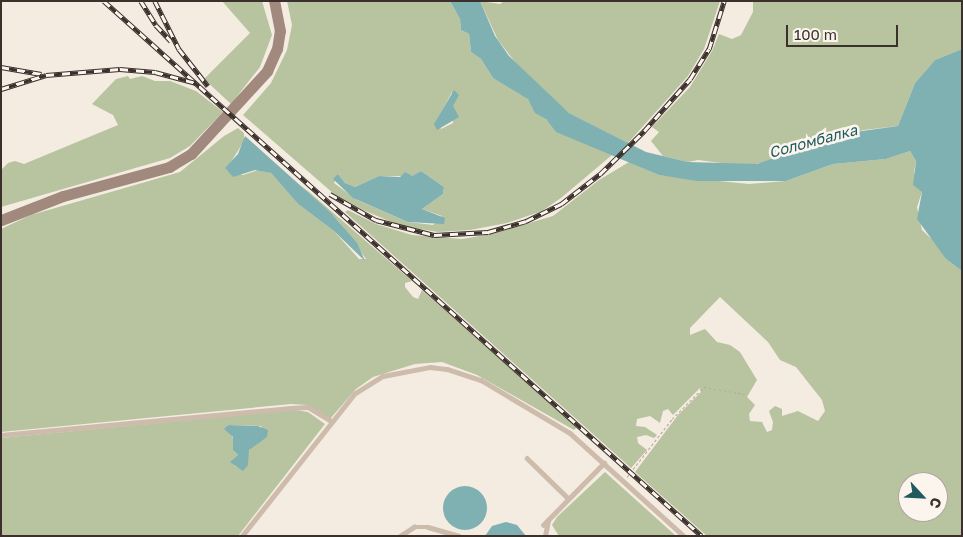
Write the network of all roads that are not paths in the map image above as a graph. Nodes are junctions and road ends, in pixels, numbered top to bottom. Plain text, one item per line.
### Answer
1 (274, 1) edge
2 (1, 220) edge
3 (331, 422) junction
4 (1, 435) edge
5 (527, 458) dead end
6 (604, 463) junction
7 (568, 498) junction
8 (548, 520) junction
9 (543, 525) dead end
10 (242, 536) edge
11 (400, 536) edge
12 (459, 536) edge
13 (545, 536) edge
14 (684, 536) edge

1 - 2 main road
3 - 4 lane
3 - 6 lane
3 - 10 lane
5 - 7 lane
6 - 7 lane
6 - 14 lane
7 - 8 lane
8 - 9 lane
8 - 13 lane
11 - 12 lane

